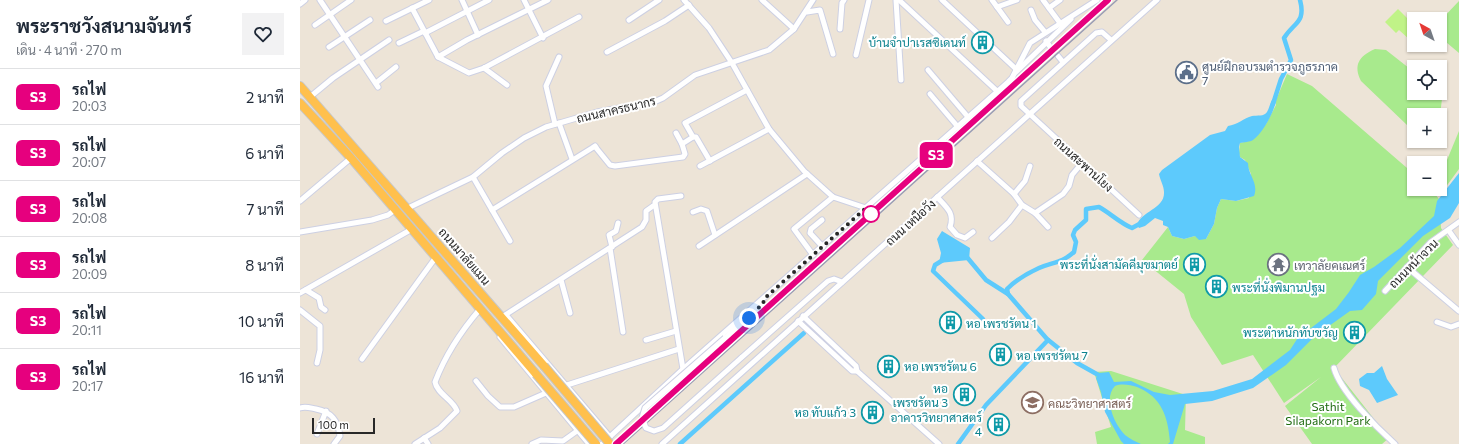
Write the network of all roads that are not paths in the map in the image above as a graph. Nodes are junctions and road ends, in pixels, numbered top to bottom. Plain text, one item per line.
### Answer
1 (305, 0) edge
2 (320, 0) edge
3 (351, 0) edge
4 (429, 0) edge
5 (462, 0) edge
6 (489, 0) edge
7 (524, 0) edge
8 (548, 0) edge
9 (659, 0) edge
10 (762, 0) edge
11 (813, 0) edge
12 (844, 0) edge
13 (869, 0) edge
14 (896, 0) edge
15 (899, 0) edge
16 (942, 0) edge
17 (992, 0) edge
18 (1017, 0) edge
19 (1043, 0) edge
20 (1060, 0) edge
21 (1097, 0) edge
22 (1157, 0) edge
23 (686, 2) edge
24 (300, 4) edge
25 (997, 7) junction
26 (412, 8) junction
27 (1049, 8) junction
28 (529, 9) junction
29 (1031, 10) dead end
30 (1080, 10) junction
31 (468, 11) junction
32 (807, 12) junction
33 (330, 14) junction
34 (579, 17) dead end
35 (370, 20) dead end
36 (629, 20) dead end
37 (386, 21) dead end
38 (1008, 22) dead end
39 (1060, 23) junction
40 (315, 25) dead end
41 (794, 29) junction
42 (840, 29) dead end
43 (424, 32) junction
44 (1045, 32) junction
45 (478, 35) junction
46 (344, 37) junction
47 (543, 38) junction
48 (389, 40) dead end
49 (1111, 40) junction
50 (1046, 41) junction
51 (399, 43) dead end
52 (329, 47) dead end
53 (1051, 48) tunnel mouth
54 (607, 52) dead end
55 (833, 54) dead end
56 (856, 55) dead end
57 (1058, 56) tunnel mouth
58 (438, 57) junction
59 (559, 57) dead end
60 (360, 60) junction
61 (1064, 62) junction
62 (732, 63) junction
63 (396, 67) dead end
64 (484, 68) junction
65 (1016, 69) junction
66 (928, 70) dead end
67 (1014, 74) junction
68 (901, 80) dead end
69 (507, 85) dead end
70 (300, 86) edge
71 (747, 90) junction
72 (997, 91) junction
73 (930, 94) dead end
74 (310, 97) junction
75 (300, 103) edge
76 (1028, 114) junction
77 (968, 117) junction
78 (557, 124) junction
79 (958, 127) junction
80 (769, 129) junction
81 (676, 133) dead end
82 (692, 137) junction
83 (682, 144) junction
84 (351, 158) junction
85 (572, 159) junction
86 (710, 161) junction
87 (976, 161) junction
88 (1082, 163) junction
89 (700, 166) dead end
90 (1030, 166) dead end
91 (807, 174) junction
92 (473, 178) junction
93 (1014, 194) junction
94 (681, 196) dead end
95 (833, 197) junction
96 (937, 197) junction
97 (300, 201) edge
98 (1022, 205) junction
99 (653, 206) dead end
100 (408, 208) junction
101 (866, 208) junction
102 (395, 210) junction
103 (492, 210) junction
104 (693, 212) dead end
105 (1035, 212) junction
106 (1139, 215) dead end
107 (822, 220) dead end
108 (1459, 222) edge
109 (618, 223) dead end
110 (1048, 227) dead end
111 (412, 229) junction
112 (1449, 231) junction
113 (300, 232) edge
114 (973, 232) dead end
115 (715, 235) junction
116 (992, 238) dead end
117 (510, 241) dead end
118 (1459, 245) edge
119 (699, 246) dead end
120 (823, 247) junction
121 (611, 248) junction
122 (814, 255) junction
123 (436, 257) junction
124 (1407, 267) junction
125 (561, 280) junction
126 (842, 282) junction
127 (306, 290) junction
128 (1385, 291) dead end
129 (300, 293) edge
130 (766, 297) junction
131 (300, 310) edge
132 (326, 310) dead end
133 (482, 310) junction
134 (1459, 311) edge
135 (570, 313) dead end
136 (504, 316) junction
137 (803, 316) junction
138 (798, 321) junction
139 (1437, 322) dead end
140 (1459, 324) edge
141 (676, 331) junction
142 (623, 332) dead end
143 (646, 340) dead end
144 (679, 349) junction
145 (362, 359) dead end
146 (317, 363) dead end
147 (1334, 368) dead end
148 (683, 369) junction
149 (857, 371) junction
150 (476, 381) dead end
151 (567, 385) junction
152 (546, 394) junction
153 (300, 408) edge
154 (326, 411) junction
155 (597, 421) junction
156 (579, 432) junction
157 (317, 434) dead end
158 (424, 438) junction
159 (610, 440) edge
160 (334, 444) edge
161 (415, 444) edge
162 (428, 444) edge
163 (532, 444) edge
164 (589, 444) edge
165 (596, 444) edge
166 (602, 444) edge
167 (662, 444) edge
168 (939, 444) edge
169 (1395, 444) edge

1 - 24 street
2 - 33 street
3 - 33 street
4 - 26 street
5 - 31 street
6 - 31 street
7 - 28 street
8 - 28 street
9 - 36 street
10 - 41 street
11 - 32 street, ถนนสาครธนากร
12 - 42 street
13 - 56 street
14 - 68 street
15 - 72 street
16 - 65 street
17 - 25 street
18 - 25 street
19 - 27 street
20 - 27 street
21 - 30 street
22 - 49 street, ถนน เหนือวัง
23 - 54 street
23 - 62 street
25 - 38 street
26 - 37 street
26 - 43 street
27 - 39 street
28 - 45 street
28 - 47 street
29 - 44 street
30 - 39 street
30 - 50 street
31 - 43 street
31 - 45 street
32 - 41 street, ถนนสาครธนากร
32 - 55 street
33 - 40 street
33 - 46 street
34 - 47 street
35 - 46 street
39 - 44 street
41 - 62 street, ถนนสาครธนากร
43 - 51 street
43 - 58 street
44 - 65 street
45 - 58 street
46 - 52 street
46 - 60 street
47 - 64 street
48 - 60 street
49 - 61 street
49 - 76 street, ถนน เหนือวัง
50 - 53 street
50 - 67 street
57 - 61 street
58 - 64 street
59 - 78 street
60 - 63 street
60 - 74 street
61 - 76 street
62 - 71 street
62 - 78 street, ถนนสาครธนากร
64 - 69 street
65 - 67 street
66 - 77 street
67 - 72 street
70 - 74 highway, ถนนมาลัยแมน
71 - 80 street
71 - 82 street
72 - 77 street
73 - 79 street
74 - 100 highway, ถนนมาลัยแมน
75 - 84 highway, ถนนมาลัยแมน
76 - 87 street, ถนน เหนือวัง
76 - 88 street, ถนนสะพานโยง
77 - 79 street
78 - 85 street
78 - 92 street, ถนนสาครธนากร
79 - 101 street
80 - 86 street
80 - 91 street
81 - 83 street
82 - 83 street
82 - 86 street
83 - 85 street
84 - 97 street
84 - 102 highway, ถนนมาลัยแมน
85 - 103 street
86 - 89 street
87 - 93 street
87 - 96 street, ถนน เหนือวัง
88 - 105 street
88 - 106 street, ถนนสะพานโยง
90 - 93 street
91 - 95 street
91 - 115 street
92 - 100 street, ถนนสาครธนากร
92 - 103 street
93 - 98 street
94 - 141 street
95 - 101 street
95 - 122 street
96 - 114 street
96 - 126 street, ถนน เหนือวัง
98 - 105 street
98 - 116 street
99 - 121 street
100 - 136 highway, ถนนมาลัยแมน
101 - 120 street
102 - 111 highway, ถนนมาลัยแมน
102 - 113 street
103 - 117 street
104 - 115 street
105 - 110 street
107 - 120 street
108 - 112 street, ถนนหน้าจวน
109 - 121 street
111 - 123 highway, ถนนมาลัยแมน
111 - 127 street
112 - 118 street
112 - 124 street, ถนนหน้าจวน
115 - 119 street
120 - 122 street
121 - 125 street
121 - 142 street
122 - 130 street
123 - 133 highway, ถนนมาลัยแมน
123 - 145 street
124 - 128 street, ถนนหน้าจวน
124 - 134 street
125 - 135 street
125 - 136 street
126 - 130 street, bridge
126 - 137 street, ถนน เหนือวัง
127 - 129 street
127 - 132 street
130 - 148 street
131 - 146 street
133 - 152 street
133 - 158 street
133 - 165 highway, ถนนมาลัยแมน, bridge
136 - 151 street
136 - 159 highway, ถนนมาลัยแมน, bridge
137 - 138 street, ถนน เหนือวัง
137 - 149 street
138 - 149 street
138 - 167 street, ถนน เหนือวัง
139 - 140 street
141 - 143 street
141 - 144 street
144 - 148 street
144 - 151 street
147 - 169 street
148 - 159 street
149 - 168 street
150 - 152 street
151 - 155 street
152 - 156 street
153 - 154 street
154 - 157 street
154 - 160 street
155 - 156 street
155 - 159 street
156 - 163 street
156 - 164 street
158 - 161 street
158 - 162 street
159 - 166 street

